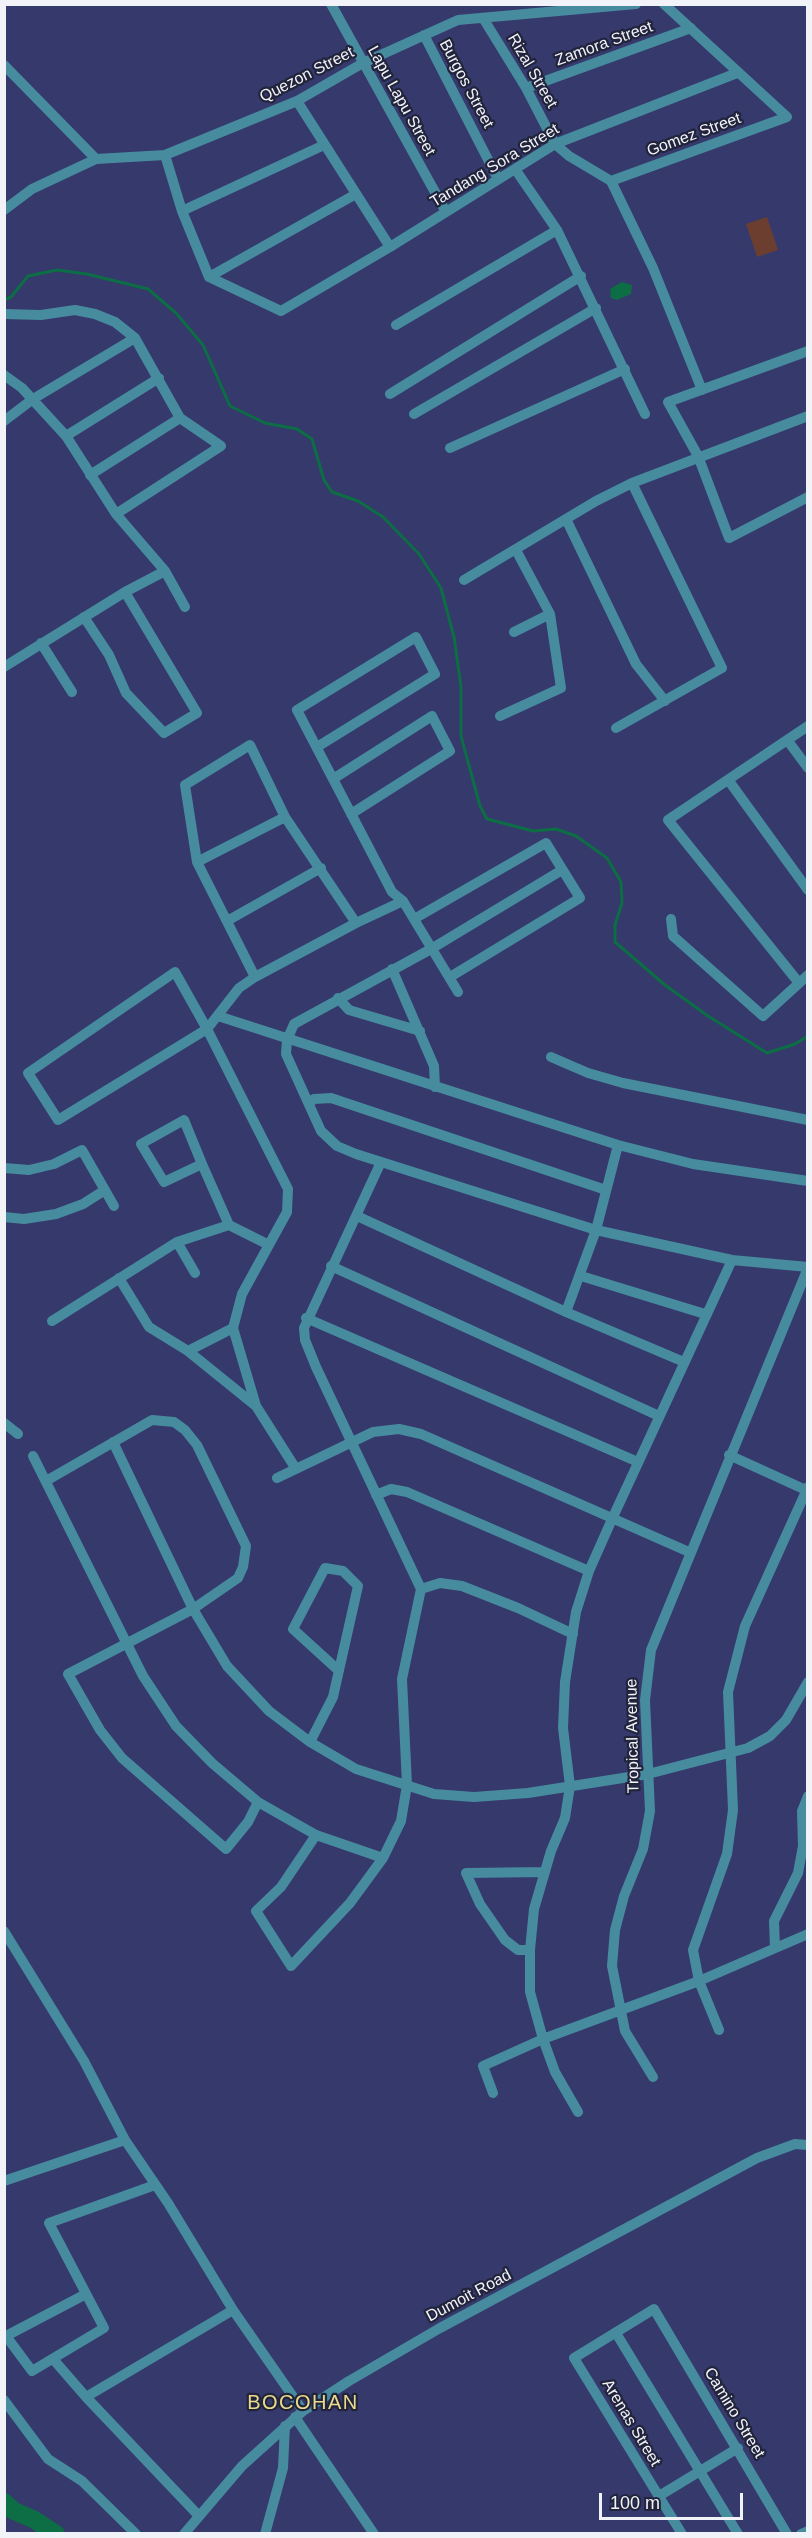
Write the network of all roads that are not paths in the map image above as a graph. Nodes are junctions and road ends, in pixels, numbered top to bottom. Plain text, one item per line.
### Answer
1 (636, 4) edge
2 (664, 4) edge
3 (335, 6) edge
4 (483, 18) junction
5 (691, 28) junction
6 (424, 35) junction
7 (363, 63) junction
8 (4, 64) edge
9 (737, 73) junction
10 (526, 88) junction
11 (297, 101) junction
12 (555, 144) junction
13 (324, 145) junction
14 (165, 155) junction
15 (96, 159) junction
16 (515, 169) junction
17 (498, 179) junction
18 (611, 181) junction
19 (356, 194) junction
20 (4, 210) edge
21 (182, 212) junction
22 (446, 212) junction
23 (557, 230) junction
24 (390, 247) junction
25 (581, 276) junction
26 (209, 277) junction
27 (596, 308) junction
28 (4, 314) edge
29 (396, 325) dead end
30 (135, 338) junction
31 (807, 351) edge
32 (625, 369) junction
33 (4, 375) edge
34 (159, 378) junction
35 (702, 390) junction
36 (390, 394) dead end
37 (33, 399) junction
38 (414, 414) dead end
39 (645, 414) dead end
40 (807, 416) edge
41 (180, 418) junction
42 (4, 421) edge
43 (66, 436) junction
44 (450, 448) dead end
45 (698, 456) junction
46 (90, 475) junction
47 (632, 483) junction
48 (807, 497) edge
49 (116, 514) junction
50 (566, 519) junction
51 (516, 550) junction
52 (165, 571) junction
53 (464, 580) dead end
54 (125, 592) junction
55 (184, 607) dead end
56 (550, 614) junction
57 (84, 617) junction
58 (514, 632) dead end
59 (41, 643) junction
60 (4, 667) edge
61 (72, 692) dead end
62 (665, 701) junction
63 (500, 716) dead end
64 (807, 726) edge
65 (616, 728) dead end
66 (788, 741) junction
67 (317, 747) junction
68 (807, 768) edge
69 (333, 779) junction
70 (729, 781) junction
71 (351, 814) junction
72 (285, 817) junction
73 (197, 862) junction
74 (321, 868) junction
75 (562, 870) junction
76 (807, 890) edge
77 (403, 901) junction
78 (414, 919) junction
79 (671, 919) dead end
80 (227, 921) junction
81 (356, 923) junction
82 (431, 949) junction
83 (392, 969) junction
84 (255, 977) junction
85 (450, 977) junction
86 (803, 979) edge
87 (458, 992) dead end
88 (338, 998) junction
89 (218, 1016) junction
90 (207, 1029) junction
91 (420, 1031) junction
92 (287, 1040) junction
93 (551, 1057) dead end
94 (435, 1087) junction
95 (309, 1103) junction
96 (807, 1119) edge
97 (618, 1144) junction
98 (381, 1162) junction
99 (202, 1164) junction
100 (4, 1168) edge
101 (807, 1181) edge
102 (105, 1190) junction
103 (606, 1190) junction
104 (114, 1206) dead end
105 (357, 1216) junction
106 (4, 1217) edge
107 (229, 1225) junction
108 (596, 1230) junction
109 (177, 1242) junction
110 (269, 1245) junction
111 (732, 1260) junction
112 (331, 1266) junction
113 (807, 1268) edge
114 (195, 1273) dead end
115 (581, 1276) junction
116 (119, 1278) junction
117 (566, 1312) junction
118 (705, 1314) junction
119 (306, 1318) junction
120 (52, 1322) dead end
121 (233, 1328) junction
122 (188, 1351) junction
123 (684, 1362) junction
124 (256, 1406) junction
125 (659, 1416) junction
126 (4, 1423) edge
127 (18, 1434) dead end
128 (112, 1442) junction
129 (352, 1443) junction
130 (33, 1455) dead end
131 (729, 1455) junction
132 (638, 1462) junction
133 (296, 1469) junction
134 (277, 1478) dead end
135 (46, 1481) junction
136 (807, 1490) edge
137 (376, 1495) junction
138 (613, 1517) junction
139 (689, 1552) junction
140 (589, 1572) junction
141 (421, 1589) junction
142 (193, 1608) junction
143 (573, 1634) junction
144 (127, 1643) junction
145 (338, 1670) junction
146 (807, 1683) edge
147 (805, 1697) edge
148 (309, 1742) junction
149 (732, 1752) junction
150 (648, 1774) junction
151 (407, 1785) junction
152 (570, 1786) junction
153 (807, 1796) edge
154 (258, 1802) junction
155 (805, 1833) edge
156 (316, 1835) junction
157 (383, 1858) junction
158 (545, 1872) junction
159 (4, 1931) edge
160 (807, 1934) edge
161 (775, 1948) junction
162 (530, 1950) junction
163 (699, 1981) junction
164 (621, 2009) junction
165 (719, 2030) dead end
166 (543, 2039) junction
167 (653, 2077) dead end
168 (493, 2093) dead end
169 (578, 2112) dead end
170 (125, 2140) junction
171 (807, 2145) edge
172 (4, 2181) edge
173 (155, 2185) junction
174 (86, 2294) junction
175 (233, 2310) junction
176 (616, 2333) junction
177 (5, 2334) edge
178 (53, 2359) junction
179 (86, 2397) junction
180 (4, 2400) edge
181 (299, 2414) junction
182 (285, 2426) junction
183 (738, 2448) junction
184 (699, 2472) junction
185 (659, 2496) junction
186 (200, 2516) junction
187 (807, 2531) edge
188 (136, 2534) edge
189 (184, 2534) edge
190 (266, 2534) edge
191 (374, 2534) edge
192 (681, 2534) edge
193 (738, 2534) edge
194 (787, 2534) edge
195 (801, 2534) edge

1 - 4 street, Quezon Street
2 - 5 street
3 - 7 street, Lapu Lapu Street
4 - 6 street, Quezon Street
4 - 10 street, Rizal Street
5 - 9 street
5 - 10 street, Zamora Street
6 - 7 street, Quezon Street
6 - 17 street, Burgos Street
7 - 11 street, Quezon Street
7 - 22 street, Lapu Lapu Street
8 - 15 street
9 - 12 street, Tandang Sora Street
9 - 18 street, Gomez Street
10 - 12 street, Rizal Street
11 - 13 street
11 - 14 street, Quezon Street
12 - 16 street, Tandang Sora Street
12 - 18 street, Rizal Street
13 - 19 street
13 - 21 street
14 - 15 street, Quezon Street
14 - 21 street
15 - 20 street, Quezon Street
16 - 17 street, Tandang Sora Street
16 - 23 street
17 - 22 street, Tandang Sora Street
18 - 35 street
19 - 24 street
19 - 26 street
21 - 26 street
22 - 24 street, Tandang Sora Street
23 - 25 street
23 - 29 street
24 - 26 street, Tandang Sora Street
25 - 27 street
25 - 36 street
27 - 32 street
27 - 38 street
28 - 30 street
30 - 34 street
30 - 37 street
31 - 35 street
32 - 39 street
32 - 44 street
33 - 37 street
34 - 41 street
34 - 43 street
35 - 45 street
37 - 42 street
37 - 43 street
40 - 45 street
41 - 46 street
41 - 49 street
43 - 46 street
45 - 47 street
45 - 48 street
46 - 49 street
47 - 50 street
47 - 62 street
49 - 52 street
50 - 51 street
50 - 62 street
51 - 53 street
51 - 56 street
52 - 54 street
52 - 55 street
54 - 57 street
54 - 57 street
56 - 58 street
56 - 63 street
57 - 59 street
59 - 60 street
59 - 61 street
62 - 65 street
64 - 66 street
66 - 68 street
66 - 70 street
67 - 67 street
67 - 69 street
69 - 71 street
69 - 71 street
70 - 76 street
70 - 86 street
71 - 77 street
72 - 73 street
72 - 73 street
72 - 74 street
73 - 80 street
74 - 80 street
74 - 81 street
75 - 78 street
75 - 82 street
75 - 85 street
77 - 78 street
77 - 81 street
78 - 82 street
79 - 86 street
80 - 84 street
81 - 84 street
82 - 83 street
82 - 85 street
83 - 88 street
83 - 91 street
84 - 89 street
85 - 87 street
88 - 91 street
88 - 92 street
89 - 90 street
89 - 92 street
90 - 90 street
90 - 110 street
91 - 94 street
92 - 94 street
92 - 95 street
93 - 96 street
94 - 97 street
95 - 98 street
95 - 103 street
97 - 101 street
97 - 103 street
98 - 105 street
98 - 108 street
99 - 99 street
99 - 107 street
100 - 102 street
102 - 104 street
102 - 106 street
103 - 108 street
105 - 112 street
105 - 117 street
107 - 109 street
107 - 110 street
108 - 111 street
108 - 115 street
109 - 114 street
109 - 116 street
110 - 121 street
111 - 113 street
111 - 118 street
112 - 119 street
112 - 125 street
113 - 131 street, Tropical Avenue
115 - 117 street
115 - 118 street
116 - 120 street
116 - 122 street
117 - 123 street
118 - 123 street
119 - 129 street
119 - 132 street
121 - 122 street
121 - 124 street
122 - 124 street
123 - 125 street
124 - 133 street
125 - 132 street
126 - 127 street
128 - 135 street
128 - 142 street
128 - 142 street
129 - 133 street
129 - 137 street
129 - 138 street
130 - 135 street
131 - 136 street
131 - 139 street, Tropical Avenue
132 - 138 street
133 - 134 street
135 - 144 street
136 - 149 street
137 - 140 street
137 - 141 street
138 - 139 street
138 - 140 street
139 - 150 street, Tropical Avenue
140 - 143 street
141 - 143 street
141 - 151 street
142 - 144 street
142 - 148 street
143 - 152 street
144 - 154 street
144 - 154 street
145 - 145 street
145 - 148 street
146 - 147 street
147 - 149 street
148 - 151 street
149 - 150 street
149 - 163 street
150 - 152 street
150 - 164 street, Tropical Avenue
151 - 152 street
151 - 157 street
152 - 158 street
153 - 155 street
154 - 156 street
155 - 161 street
156 - 157 street
156 - 157 street
158 - 162 street
158 - 162 street
159 - 170 street
160 - 161 street
161 - 163 street
162 - 166 street
163 - 164 street
163 - 165 street
164 - 166 street
164 - 167 street, Tropical Avenue
166 - 168 street
166 - 169 street
170 - 172 street
170 - 173 street
171 - 181 street, Dumoit Road
173 - 174 street
173 - 175 street
174 - 177 street
174 - 178 street
175 - 179 street
175 - 181 street
176 - 183 street, Camino Street
176 - 184 street
176 - 185 street, Arenas Street
177 - 178 street
178 - 179 street
179 - 186 street
180 - 188 street
181 - 182 street, Dumoit Road
181 - 191 street
182 - 186 street, Dumoit Road
182 - 190 street
183 - 184 street
183 - 194 street, Camino Street
184 - 185 street
184 - 193 street
185 - 192 street, Arenas Street
186 - 189 street, Dumoit Road
187 - 195 street

